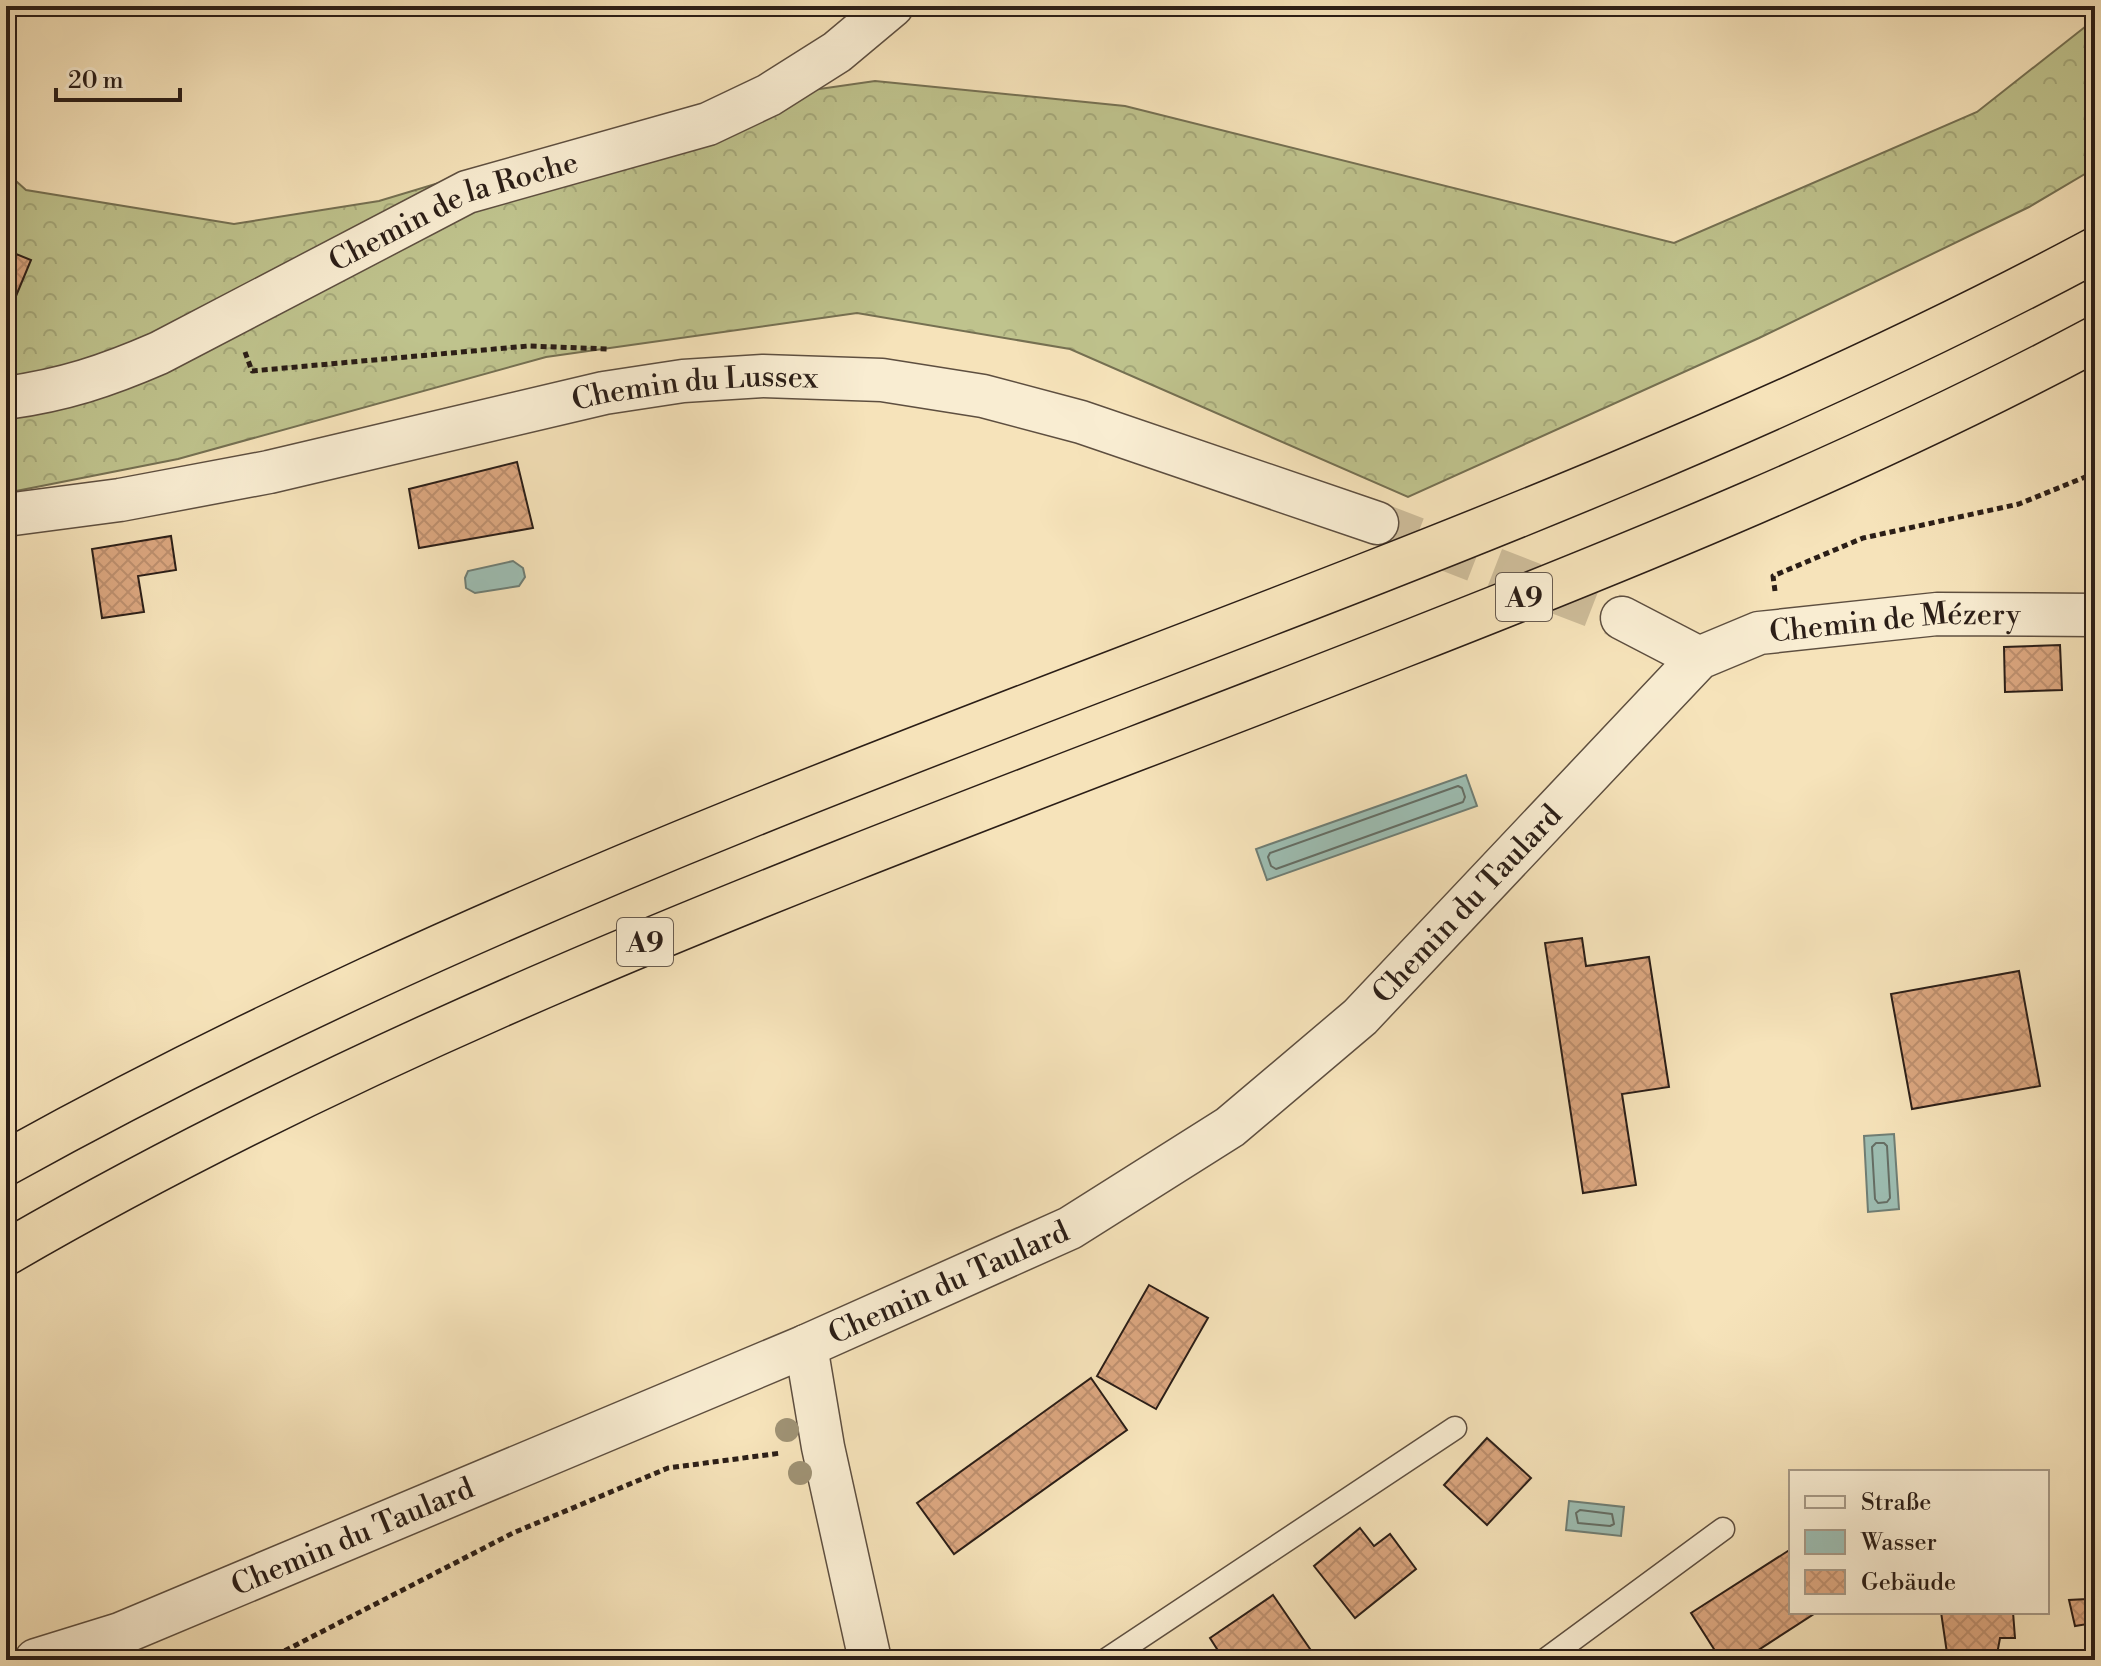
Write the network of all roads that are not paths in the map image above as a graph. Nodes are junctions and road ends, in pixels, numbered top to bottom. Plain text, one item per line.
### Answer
1 (892, 6) edge
2 (2095, 250) edge
3 (2095, 339) edge
4 (6, 398) edge
5 (6, 515) edge
6 (1377, 523) tunnel mouth
7 (2095, 615) edge
8 (1622, 618) tunnel mouth
9 (1699, 658) junction
10 (6, 1163) edge
11 (6, 1253) edge
12 (806, 1346) junction
13 (1455, 1428) dead end
14 (1723, 1529) dead end
15 (36, 1660) edge
16 (870, 1660) edge
17 (1106, 1660) edge
18 (1545, 1660) edge

1 - 4 street, Chemin de la Roche
2 - 10 highway, A9
3 - 11 highway, A9
5 - 6 street, Chemin du Lussex
7 - 9 street, Chemin de Mézery
8 - 9 street
9 - 12 street, Chemin du Taulard
12 - 15 street, Chemin du Taulard
12 - 16 street
13 - 17 lane
14 - 18 lane

